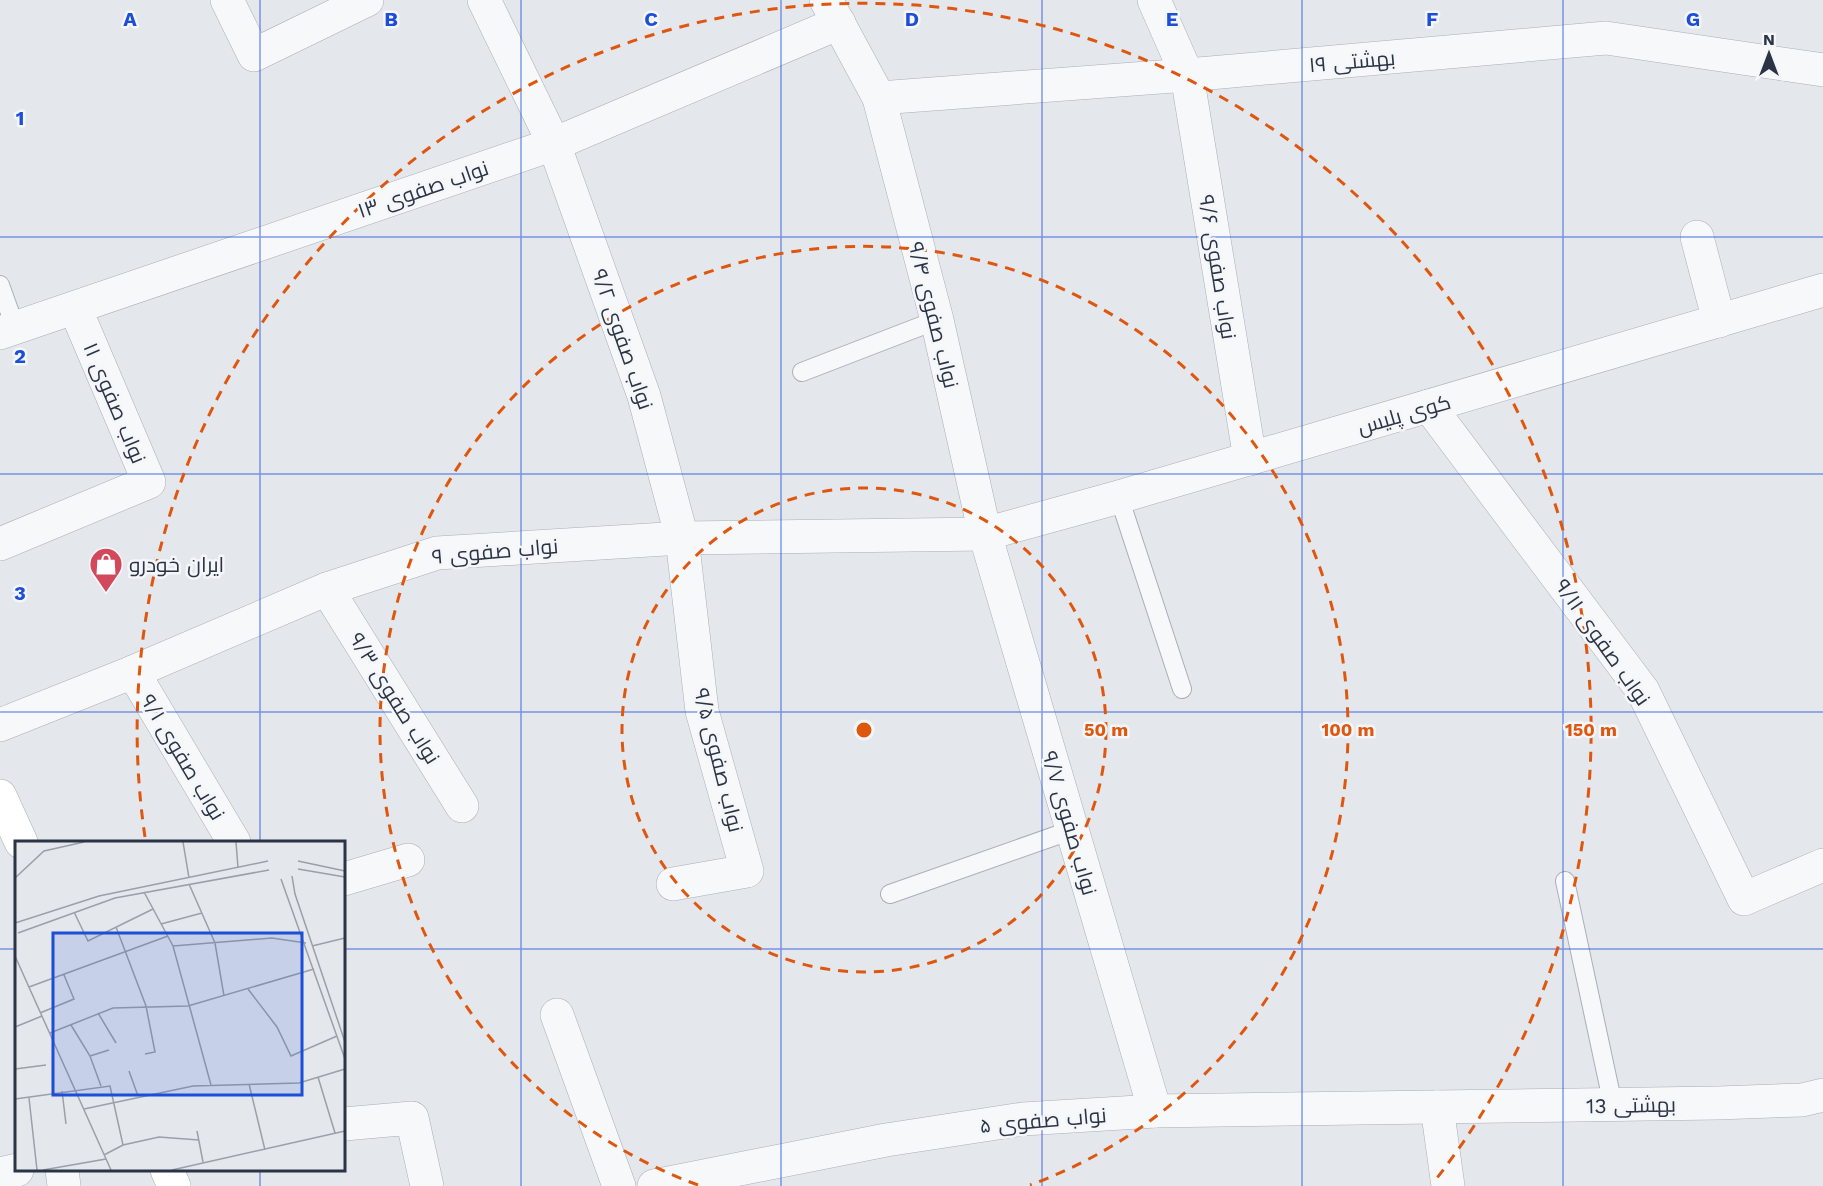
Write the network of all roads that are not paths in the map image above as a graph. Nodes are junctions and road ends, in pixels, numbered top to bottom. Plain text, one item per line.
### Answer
1 (227, 0) edge
2 (366, 0) edge
3 (484, 0) edge
4 (1154, 0) edge
5 (832, 11) edge
6 (1823, 70) edge
7 (1186, 75) junction
8 (879, 98) junction
9 (554, 144) junction
10 (1697, 237) dead end
11 (0, 285) edge
12 (1823, 291) edge
13 (75, 308) junction
14 (937, 320) junction
15 (1719, 321) junction
16 (8, 330) edge
17 (802, 372) dead end
18 (1429, 406) junction
19 (1250, 459) junction
20 (1119, 497) junction
21 (985, 534) junction
22 (682, 538) junction
23 (0, 544) edge
24 (327, 589) junction
25 (133, 672) junction
26 (1182, 689) dead end
27 (0, 725) edge
28 (0, 796) edge
29 (462, 806) dead end
30 (1072, 830) junction
31 (20, 841) edge
32 (233, 841) edge
33 (408, 860) dead end
34 (1823, 865) edge
35 (345, 879) edge
36 (1565, 881) dead end
37 (673, 884) dead end
38 (890, 894) dead end
39 (557, 1015) dead end
40 (1823, 1095) edge
41 (1613, 1105) junction
42 (1437, 1107) junction
43 (1155, 1111) junction
44 (345, 1120) edge
45 (15, 1170) edge
46 (62, 1171) edge
47 (167, 1171) edge
48 (0, 1174) edge
49 (64, 1186) edge
50 (174, 1186) edge
51 (427, 1186) edge
52 (619, 1186) edge
53 (654, 1186) edge
54 (1448, 1186) edge

1 - 2 street
3 - 9 street, نواب صفوی ۹/۲
4 - 7 street, نواب صفوی ۹/۶
5 - 8 street, نواب صفوی ۹/۴
5 - 9 street, نواب صفوی ۱۳
6 - 7 street, بهشتی ۱۹
7 - 8 street, بهشتی ۱۹
7 - 19 street, نواب صفوی ۹/۶
8 - 14 street, نواب صفوی ۹/۴
9 - 13 street, نواب صفوی ۱۳
9 - 22 street, نواب صفوی ۹/۲
10 - 15 street
11 - 16 lane
12 - 15 street, کوی پلیس
13 - 16 street, نواب صفوی ۱۳
13 - 23 street, نواب صفوی ۱۱
14 - 17 lane
14 - 21 street, نواب صفوی ۹/۴
15 - 18 street, کوی پلیس
18 - 19 street, کوی پلیس
18 - 34 street, نواب صفوی ۹/۱۱
19 - 20 street, کوی پلیس
20 - 21 street, کوی پلیس
20 - 26 lane
21 - 22 street, نواب صفوی ۹
21 - 30 street, نواب صفوی ۹/۷
22 - 24 street, نواب صفوی ۹
22 - 37 street, نواب صفوی ۹/۵
24 - 25 street, نواب صفوی ۹
24 - 29 street, نواب صفوی ۹/۳
25 - 27 street, نواب صفوی ۹
25 - 32 street, نواب صفوی ۹/۱
28 - 31 main road
30 - 38 lane
30 - 43 street, نواب صفوی ۹/۷
33 - 35 street
36 - 41 lane
39 - 52 street
40 - 41 street, بهشتی 13
41 - 42 street, بهشتی 13
42 - 43 street, نواب صفوی ۵
42 - 54 street
43 - 53 street, نواب صفوی ۵
44 - 51 street
45 - 48 street
46 - 49 street
47 - 50 main road

